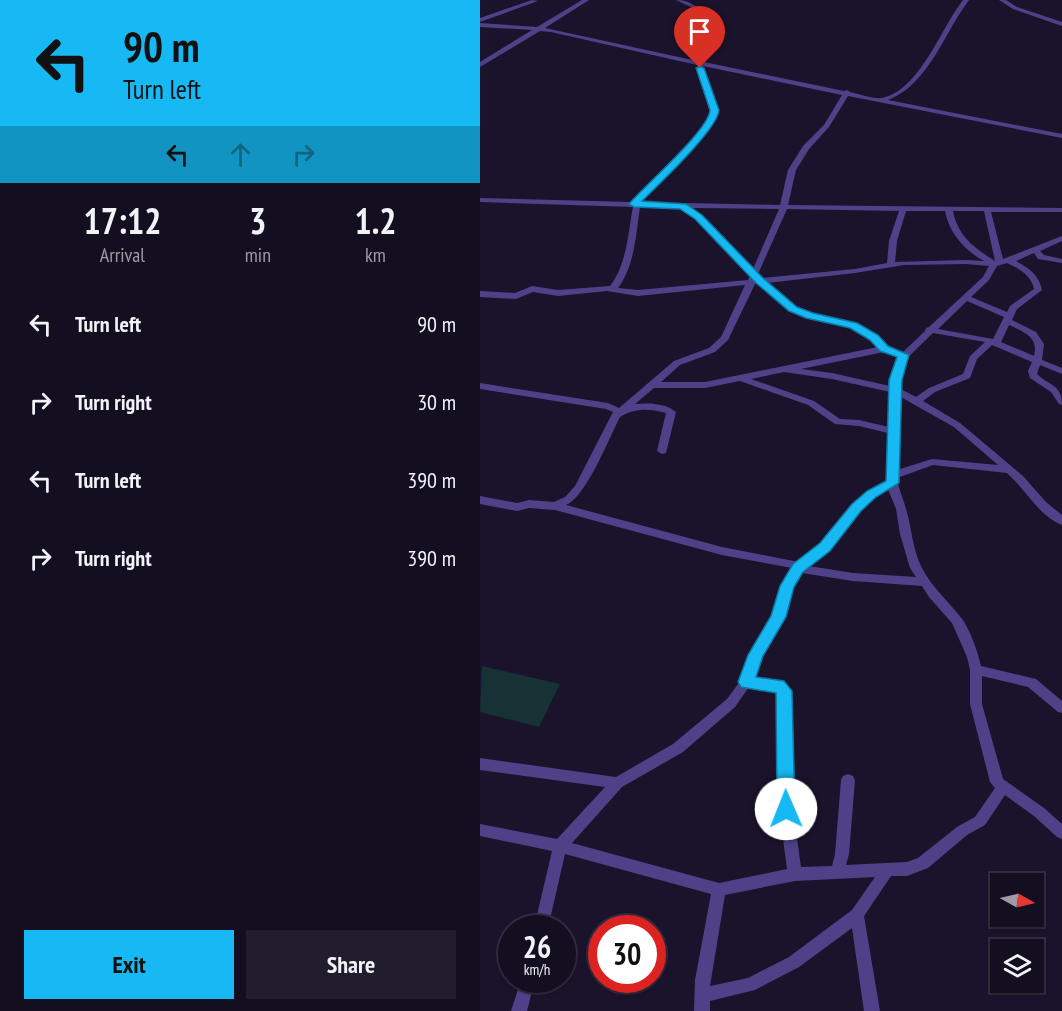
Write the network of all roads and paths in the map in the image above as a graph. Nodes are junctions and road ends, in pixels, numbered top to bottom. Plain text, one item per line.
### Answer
1 (586, 0) edge
2 (679, 0) edge
3 (966, 0) edge
4 (1002, 0) edge
5 (535, 1) edge
6 (480, 20) edge
7 (1062, 24) edge
8 (480, 25) edge
9 (538, 29) junction
10 (700, 63) junction
11 (480, 65) edge
12 (847, 92) junction
13 (897, 99) junction
14 (1062, 136) edge
15 (480, 200) edge
16 (636, 204) junction
17 (683, 206) junction
18 (785, 206) junction
19 (903, 209) junction
20 (949, 209) junction
21 (987, 209) junction
22 (1062, 210) edge
23 (1062, 238) edge
24 (1036, 251) junction
25 (1062, 261) edge
26 (1000, 263) junction
27 (891, 264) junction
28 (755, 279) junction
29 (609, 289) junction
30 (480, 294) edge
31 (965, 297) junction
32 (1008, 318) junction
33 (929, 330) junction
34 (994, 343) junction
35 (884, 349) junction
36 (903, 355) junction
37 (1037, 361) junction
38 (784, 369) junction
39 (1062, 371) edge
40 (741, 378) junction
41 (652, 385) junction
42 (480, 386) edge
43 (896, 390) junction
44 (916, 402) junction
45 (1062, 402) edge
46 (621, 412) junction
47 (893, 431) junction
48 (662, 451) dead end
49 (1010, 470) junction
50 (892, 480) junction
51 (480, 500) edge
52 (555, 506) junction
53 (1062, 521) edge
54 (800, 567) junction
55 (924, 582) junction
56 (976, 670) junction
57 (746, 682) junction
58 (1062, 708) edge
59 (480, 764) edge
60 (848, 780) dead end
61 (617, 783) junction
62 (1002, 788) junction
63 (480, 830) edge
64 (1062, 833) edge
65 (560, 846) junction
66 (838, 871) junction
67 (886, 872) junction
68 (795, 874) junction
69 (719, 890) junction
70 (544, 915) edge
71 (857, 915) junction
72 (524, 993) edge
73 (701, 995) junction
74 (519, 1011) edge
75 (702, 1011) edge
76 (872, 1011) edge

1 - 9 street
2 - 10 street
3 - 13 street
4 - 7 street
5 - 6 street
8 - 9 street
9 - 10 street
9 - 11 street
10 - 12 street
10 - 16 street
12 - 13 street
12 - 18 street
13 - 14 street
15 - 16 street
16 - 17 street
16 - 29 street
17 - 18 street
17 - 28 street
18 - 19 street
18 - 28 street
19 - 20 street
19 - 27 street
20 - 21 street
20 - 26 street
21 - 22 street
21 - 26 street
23 - 24 street
24 - 25 street
24 - 26 street
26 - 27 street
26 - 31 street
26 - 32 street
27 - 28 street
28 - 29 street
28 - 35 street
28 - 41 street
29 - 30 street
31 - 32 street
31 - 33 street
32 - 34 street
32 - 37 street
33 - 34 street
33 - 36 street
34 - 37 street
34 - 44 street
35 - 36 street
35 - 38 street
36 - 43 street
37 - 39 street
37 - 45 street
38 - 40 street
38 - 43 street
40 - 41 street
40 - 47 street
41 - 46 street
42 - 46 street
43 - 44 street
43 - 47 street
44 - 49 street
46 - 48 street
46 - 52 street
47 - 50 street
49 - 50 street
49 - 53 street
50 - 54 street
50 - 55 street
51 - 52 street
52 - 54 street
54 - 55 street
54 - 57 street
55 - 56 street
56 - 58 street
56 - 62 street
57 - 61 street
57 - 68 street
59 - 61 street
60 - 66 street
61 - 65 street
62 - 64 street
62 - 67 street
63 - 65 street
65 - 69 street
65 - 70 street
66 - 67 street
66 - 68 street
67 - 71 street
68 - 69 street
69 - 73 street
71 - 73 street
71 - 76 street
72 - 74 street
73 - 75 street

